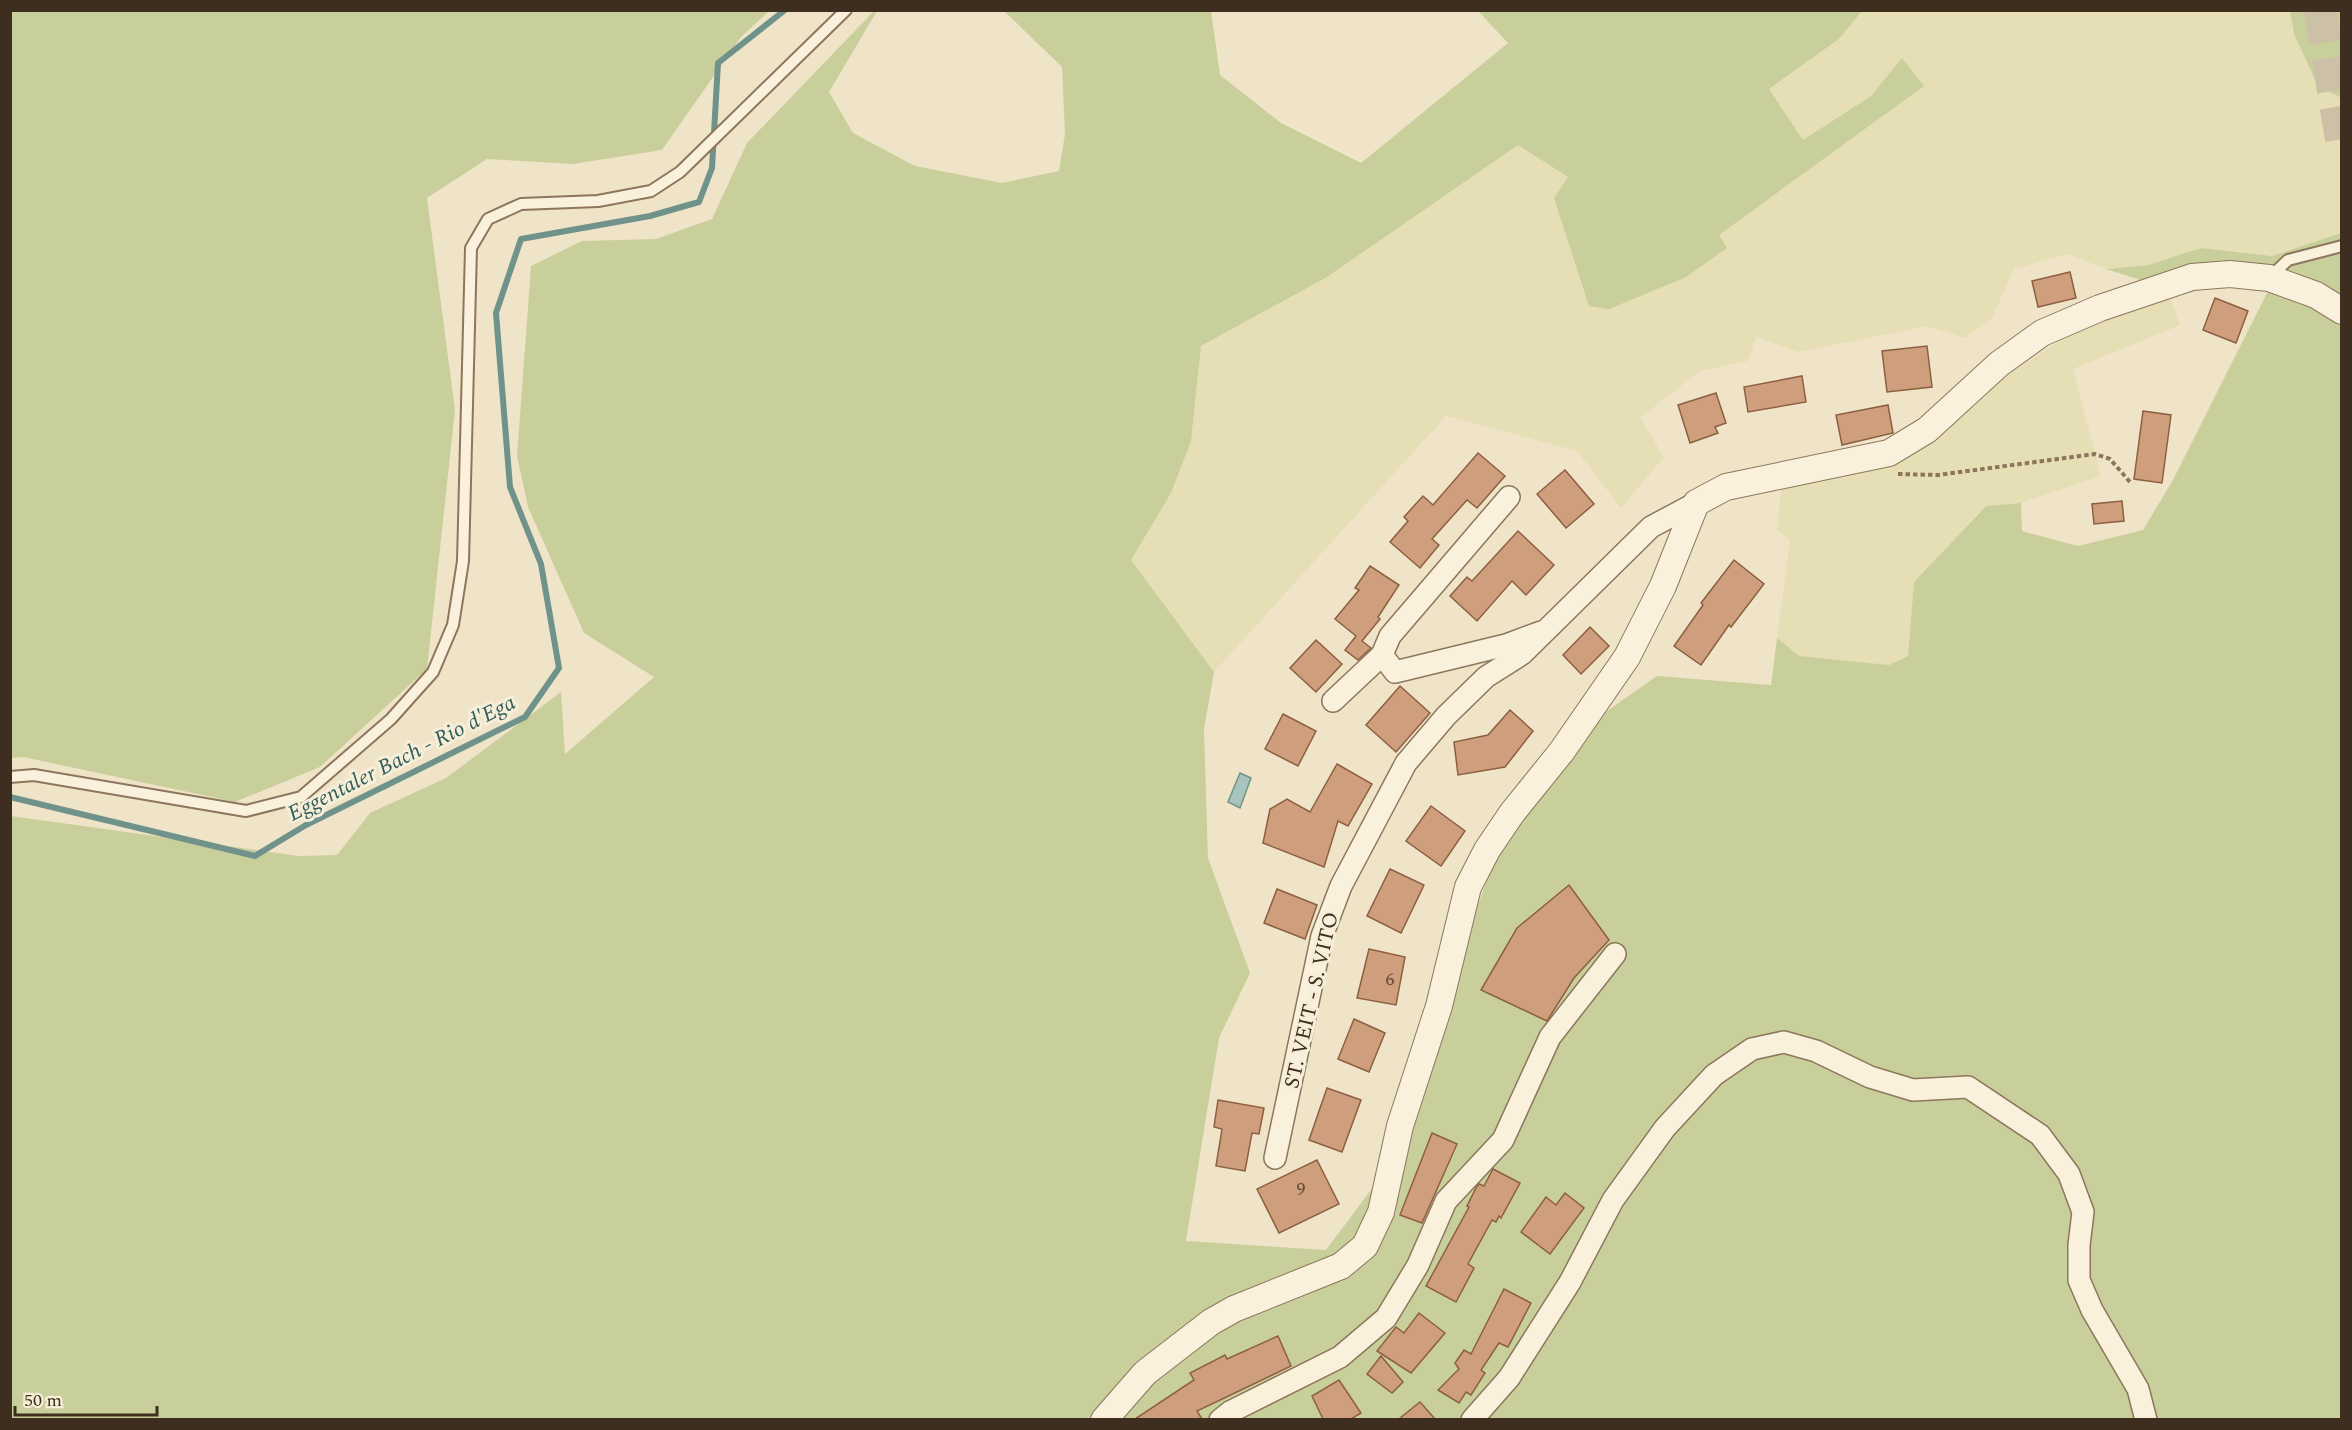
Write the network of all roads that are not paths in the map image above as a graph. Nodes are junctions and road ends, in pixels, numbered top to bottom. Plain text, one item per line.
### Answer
1 (846, 10) edge
2 (2342, 246) edge
3 (2269, 278) junction
4 (2342, 310) edge
5 (1509, 497) dead end
6 (1696, 503) junction
7 (1546, 631) junction
8 (1382, 655) junction
9 (1333, 701) dead end
10 (10, 777) edge
11 (1614, 954) dead end
12 (1275, 1158) dead end
13 (1104, 1419) edge
14 (1220, 1419) edge
15 (1472, 1419) edge
16 (2146, 1419) edge

1 - 10 lane
2 - 3 lane
3 - 4 street
3 - 6 street
5 - 8 street
6 - 7 street, ST. VEIT - S. VITO
6 - 13 street
7 - 8 street, ST. VEIT - S. VITO
7 - 12 street, ST. VEIT - S. VITO
8 - 9 street
11 - 14 street
15 - 16 street

